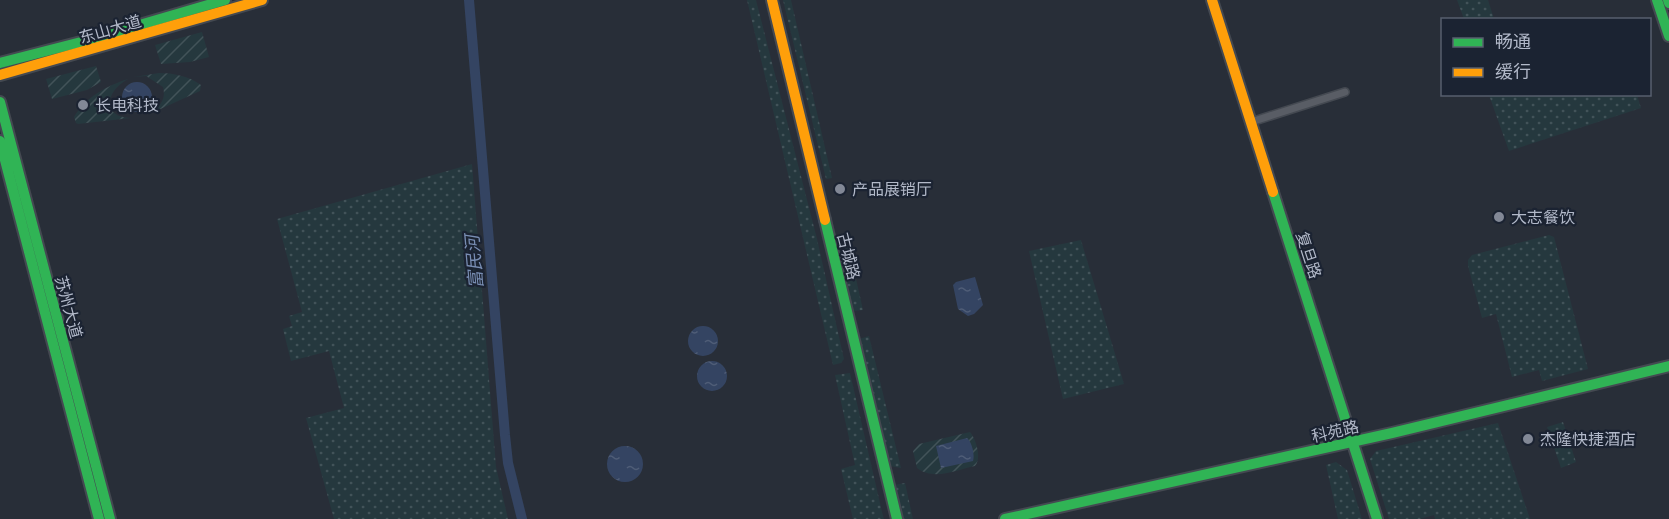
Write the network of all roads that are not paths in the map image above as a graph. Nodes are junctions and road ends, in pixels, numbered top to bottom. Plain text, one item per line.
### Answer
1 (225, 0) edge
2 (261, 0) edge
3 (765, 0) edge
4 (771, 0) edge
5 (1212, 0) edge
6 (1657, 0) edge
7 (1669, 36) edge
8 (0, 63) edge
9 (0, 75) edge
10 (1345, 92) dead end
11 (0, 102) edge
12 (1251, 122) junction
13 (0, 141) edge
14 (1669, 366) edge
15 (1669, 372) edge
16 (1354, 444) junction
17 (99, 519) edge
18 (110, 519) edge
19 (890, 519) edge
20 (897, 519) edge
21 (1005, 519) edge
22 (1033, 519) edge
23 (1377, 519) edge

1 - 8 street, 东山大道
2 - 9 street, 东山大道
3 - 19 street, 古城路
4 - 20 street, 古城路
5 - 12 street, 复旦路
6 - 7 street
10 - 12 street
11 - 18 street, 苏州大道
12 - 16 street, 复旦路
13 - 17 street, 苏州大道
14 - 16 street, 科苑路
15 - 16 street, 科苑路
16 - 21 street, 科苑路
16 - 22 street, 科苑路
16 - 23 street, 复旦路

